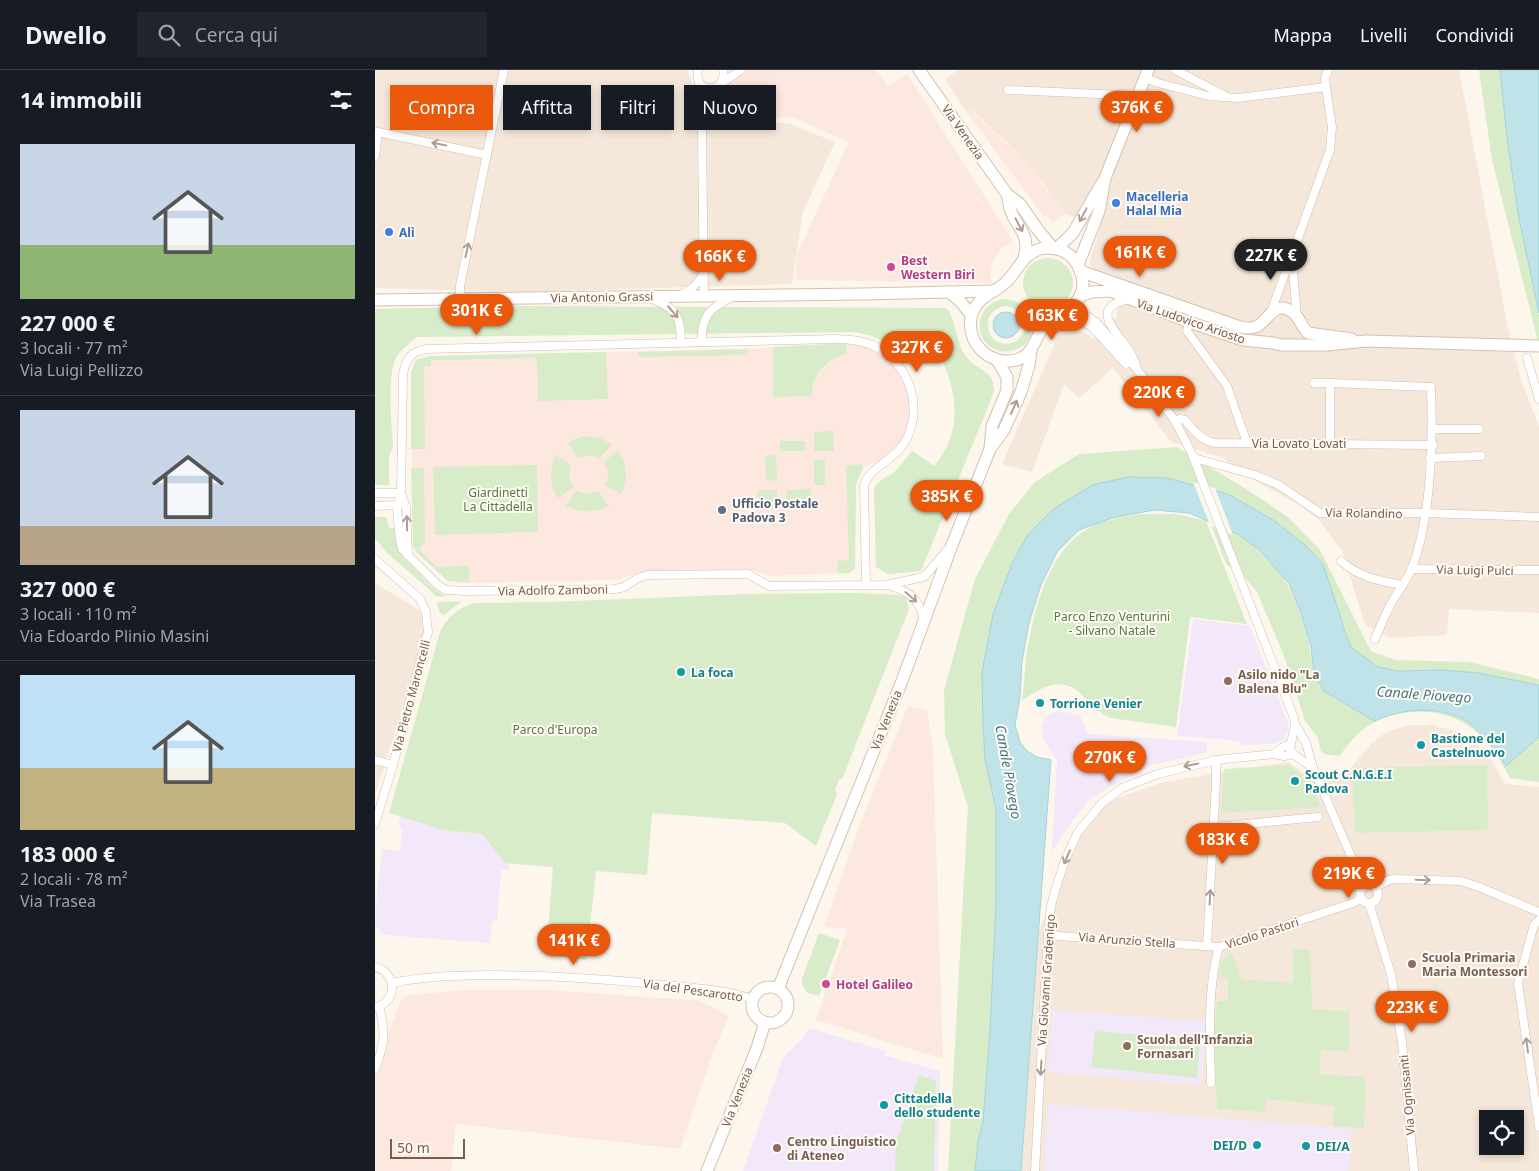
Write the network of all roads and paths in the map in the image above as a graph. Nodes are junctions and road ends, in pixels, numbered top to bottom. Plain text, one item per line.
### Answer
1 (504, 70) edge
2 (723, 70) edge
3 (741, 70) edge
4 (919, 70) edge
5 (1175, 70) edge
6 (1328, 70) edge
7 (696, 71) edge
8 (1146, 74) edge
9 (699, 82) junction
10 (721, 84) joint
11 (702, 85) edge
12 (1326, 87) junction
13 (1008, 90) dead end
14 (1228, 98) junction
15 (1136, 101) junction
16 (702, 131) joint
17 (487, 155) junction
18 (375, 156) edge
19 (1105, 178) junction
20 (1007, 194) junction
21 (1054, 248) junction
22 (1292, 257) junction
23 (1024, 258) junction
24 (1079, 268) junction
25 (704, 272) junction
26 (992, 291) junction
27 (949, 292) junction
28 (737, 295) junction
29 (676, 296) junction
30 (704, 296) junction
31 (645, 297) junction
32 (460, 298) junction
33 (1079, 298) junction
34 (1129, 299) junction
35 (375, 300) edge
36 (971, 315) junction
37 (1269, 315) junction
38 (1059, 317) junction
39 (1298, 318) junction
40 (1189, 322) junction
41 (702, 341) junction
42 (1365, 341) junction
43 (681, 342) junction
44 (1273, 343) junction
45 (1288, 344) junction
46 (1534, 346) edge
47 (1031, 351) junction
48 (1527, 358) dead end
49 (997, 360) junction
50 (1140, 373) junction
51 (1314, 383) dead end
52 (1330, 383) junction
53 (1539, 399) edge
54 (1175, 422) junction
55 (1479, 429) dead end
56 (1433, 430) junction
57 (1247, 443) junction
58 (1330, 443) junction
59 (1433, 445) junction
60 (990, 449) junction
61 (1481, 456) dead end
62 (1194, 458) junction
63 (1430, 458) junction
64 (375, 493) edge
65 (401, 493) junction
66 (397, 505) junction
67 (375, 506) edge
68 (1427, 513) junction
69 (1539, 517) edge
70 (952, 545) junction
71 (408, 555) junction
72 (375, 560) edge
73 (1341, 561) dead end
74 (1412, 569) junction
75 (1539, 570) edge
76 (866, 585) junction
77 (886, 585) junction
78 (1402, 585) junction
79 (925, 621) junction
80 (1375, 639) dead end
81 (1295, 724) junction
82 (1304, 740) junction
83 (1291, 743) junction
84 (1307, 750) junction
85 (1274, 754) junction
86 (1294, 755) junction
87 (375, 760) edge
88 (1216, 760) junction
89 (393, 765) junction
90 (1313, 768) junction
91 (1319, 817) dead end
92 (375, 824) edge
93 (1214, 826) junction
94 (1364, 886) junction
95 (1375, 887) junction
96 (1361, 899) junction
97 (1369, 903) junction
98 (1539, 912) edge
99 (1539, 920) edge
100 (1048, 932) junction
101 (1207, 946) junction
102 (1219, 947) junction
103 (375, 967) edge
104 (393, 984) junction
105 (778, 989) junction
106 (753, 999) junction
107 (377, 1007) edge
108 (765, 1022) junction
109 (375, 1069) edge
110 (1211, 1082) dead end
111 (1539, 1128) edge
112 (707, 1171) edge
113 (1035, 1171) edge
114 (1414, 1171) edge

1 - 17 street
2 - 10 street
3 - 10 street
4 - 20 main road, Via Venezia
5 - 14 street
6 - 12 street
7 - 9 street
8 - 14 street
8 - 15 main road
9 - 11 street
9 - 16 street
12 - 14 street
12 - 22 street
13 - 15 street
15 - 19 main road
16 - 25 street
17 -> 18 street
32 -> 17 street
19 -> 21 main road
19 - 24 main road
20 - 21 main road, Via Venezia
20 -> 23 main road, Via Venezia
21 - 23 main road
21 - 24 main road, Via Ludovico Ariosto
22 - 37 street
22 - 39 street
23 - 26 main road
24 - 33 main road
24 - 37 main road, Via Ludovico Ariosto
25 - 29 street
25 - 30 street
26 - 27 main road, Via Antonio Grassi
26 - 36 main road
27 - 28 main road, Via Antonio Grassi
27 - 36 main road
28 - 30 main road, Via Antonio Grassi
28 - 41 street
29 - 30 main road, Via Antonio Grassi
29 - 31 main road, Via Antonio Grassi
31 - 32 main road, Via Antonio Grassi
31 -> 43 street
32 - 35 main road, Via Antonio Grassi
33 - 34 main road, Via Ludovico Ariosto
33 - 38 main road
33 - 50 street
34 - 40 main road, Via Ludovico Ariosto
34 - 50 street
36 - 49 main road
37 - 39 main road, Via Ludovico Ariosto
37 - 44 main road, Via Ludovico Ariosto
38 - 47 main road
38 - 50 street
39 - 42 main road, Via Ludovico Ariosto
39 - 45 main road
40 - 44 main road, Via Ludovico Ariosto
40 - 57 street
41 - 43 street
41 - 76 street
42 - 45 main road, Via Ludovico Ariosto
42 - 46 main road, Via Ludovico Ariosto
43 - 65 street
44 - 45 main road, Via Ludovico Ariosto
47 - 49 main road
60 -> 47 main road
48 - 53 street
49 - 60 main road
50 - 54 street
51 - 52 street
52 - 56 street
52 - 58 street
54 - 57 street, Via Lovato Lovati
54 - 62 street
55 - 56 street
56 - 59 street
57 - 58 street, Via Lovato Lovati
58 - 59 street, Via Lovato Lovati
59 - 63 street
60 - 70 main road, Via Venezia
61 - 63 street
62 - 68 street, Via Rolandino
62 - 81 street
63 - 68 street
64 - 65 street
65 - 66 street
71 -> 65 street
66 - 67 street
66 - 71 street, Via Adolfo Zamboni
68 - 69 street, Via Rolandino
68 - 74 street
70 - 77 street, Via Adolfo Zamboni
70 - 79 main road, Via Venezia
71 - 76 street, Via Adolfo Zamboni
72 - 89 street, Via Pietro Maroncelli
73 - 78 street
74 - 75 street, Via Luigi Pulci
74 - 78 street
76 - 77 street, Via Adolfo Zamboni
77 -> 79 street, Via Adolfo Zamboni
78 - 80 street
79 - 105 main road, Via Venezia
81 - 82 street
81 - 83 street
82 - 83 street
82 - 84 street
83 - 85 street, Via Giovanni Gradenigo
83 - 86 street
84 - 86 street
84 - 90 street
85 - 86 street, Via Giovanni Gradenigo
85 - 88 street, Via Giovanni Gradenigo
86 - 90 street
87 - 89 street, Via Pietro Maroncelli
88 - 93 street
88 -> 100 street, Via Giovanni Gradenigo
89 - 92 street, Via Pietro Maroncelli
90 - 94 street
91 - 93 street
101 -> 93 street
94 - 95 street
94 - 96 street
95 - 97 street
95 -> 98 street
96 - 97 street
96 - 102 street, Vicolo Pastori
97 - 114 street, Via Ognissanti
111 -> 99 street
100 - 101 street, Via Arunzio Stella
100 -> 113 street, Via Giovanni Gradenigo
101 - 102 street, Vicolo Pastori
102 - 110 street, Vicolo Pastori
103 - 104 street
104 - 106 street, Via del Pescarotto
104 - 107 street
105 - 106 main road
105 - 108 main road
106 - 108 main road
107 - 109 street
108 - 112 main road, Via Venezia

